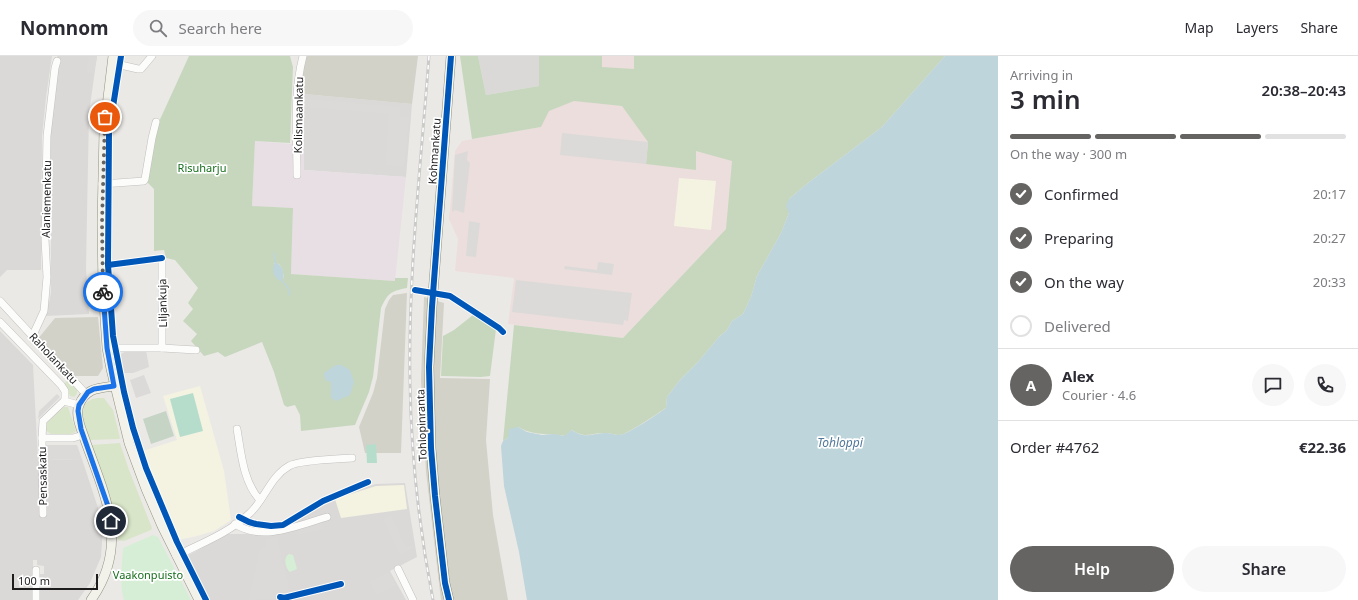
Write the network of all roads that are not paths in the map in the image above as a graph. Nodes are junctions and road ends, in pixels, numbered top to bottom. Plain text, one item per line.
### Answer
1 (152, 56) edge
2 (303, 56) edge
3 (451, 56) edge
4 (112, 60) edge
5 (57, 61) dead end
6 (156, 122) dead end
7 (297, 175) dead end
8 (102, 184) junction
9 (437, 248) joint
10 (162, 258) dead end
11 (0, 301) edge
12 (0, 322) edge
13 (33, 335) junction
14 (107, 348) junction
15 (162, 348) junction
16 (196, 350) dead end
17 (114, 386) junction
18 (86, 394) junction
19 (65, 401) junction
20 (79, 405) junction
21 (237, 428) dead end
22 (83, 435) junction
23 (42, 438) junction
24 (352, 458) dead end
25 (260, 500) junction
26 (43, 514) dead end
27 (327, 517) dead end
28 (236, 524) junction
29 (176, 556) junction
30 (398, 569) dead end
31 (36, 570) dead end
32 (36, 600) edge
33 (91, 600) edge
34 (199, 600) edge
35 (413, 600) edge
36 (449, 600) edge

1 - 4 street
2 - 7 street, Kolismaankatu
3 - 9 street, Kohmankatu
4 - 8 street
5 - 13 street, Alaniemenkatu
6 - 8 street
8 - 14 street
9 - 36 street, Tohlopinranta
10 - 15 street, Liljankuja
11 - 13 street, Raholankatu
12 - 19 street, Raholankatu
13 - 18 street, Raholankatu
14 - 15 street
14 - 17 street
15 - 16 street
17 - 18 street, Raholankatu
17 - 29 street
18 - 20 street
19 - 20 street
19 - 23 street, Pensaskatu
20 - 22 street
21 - 25 street
22 - 23 street
22 - 33 street
23 - 26 street, Pensaskatu
24 - 25 street
25 - 28 street
27 - 28 street
28 - 29 street
29 - 34 street
30 - 35 street
31 - 32 street

